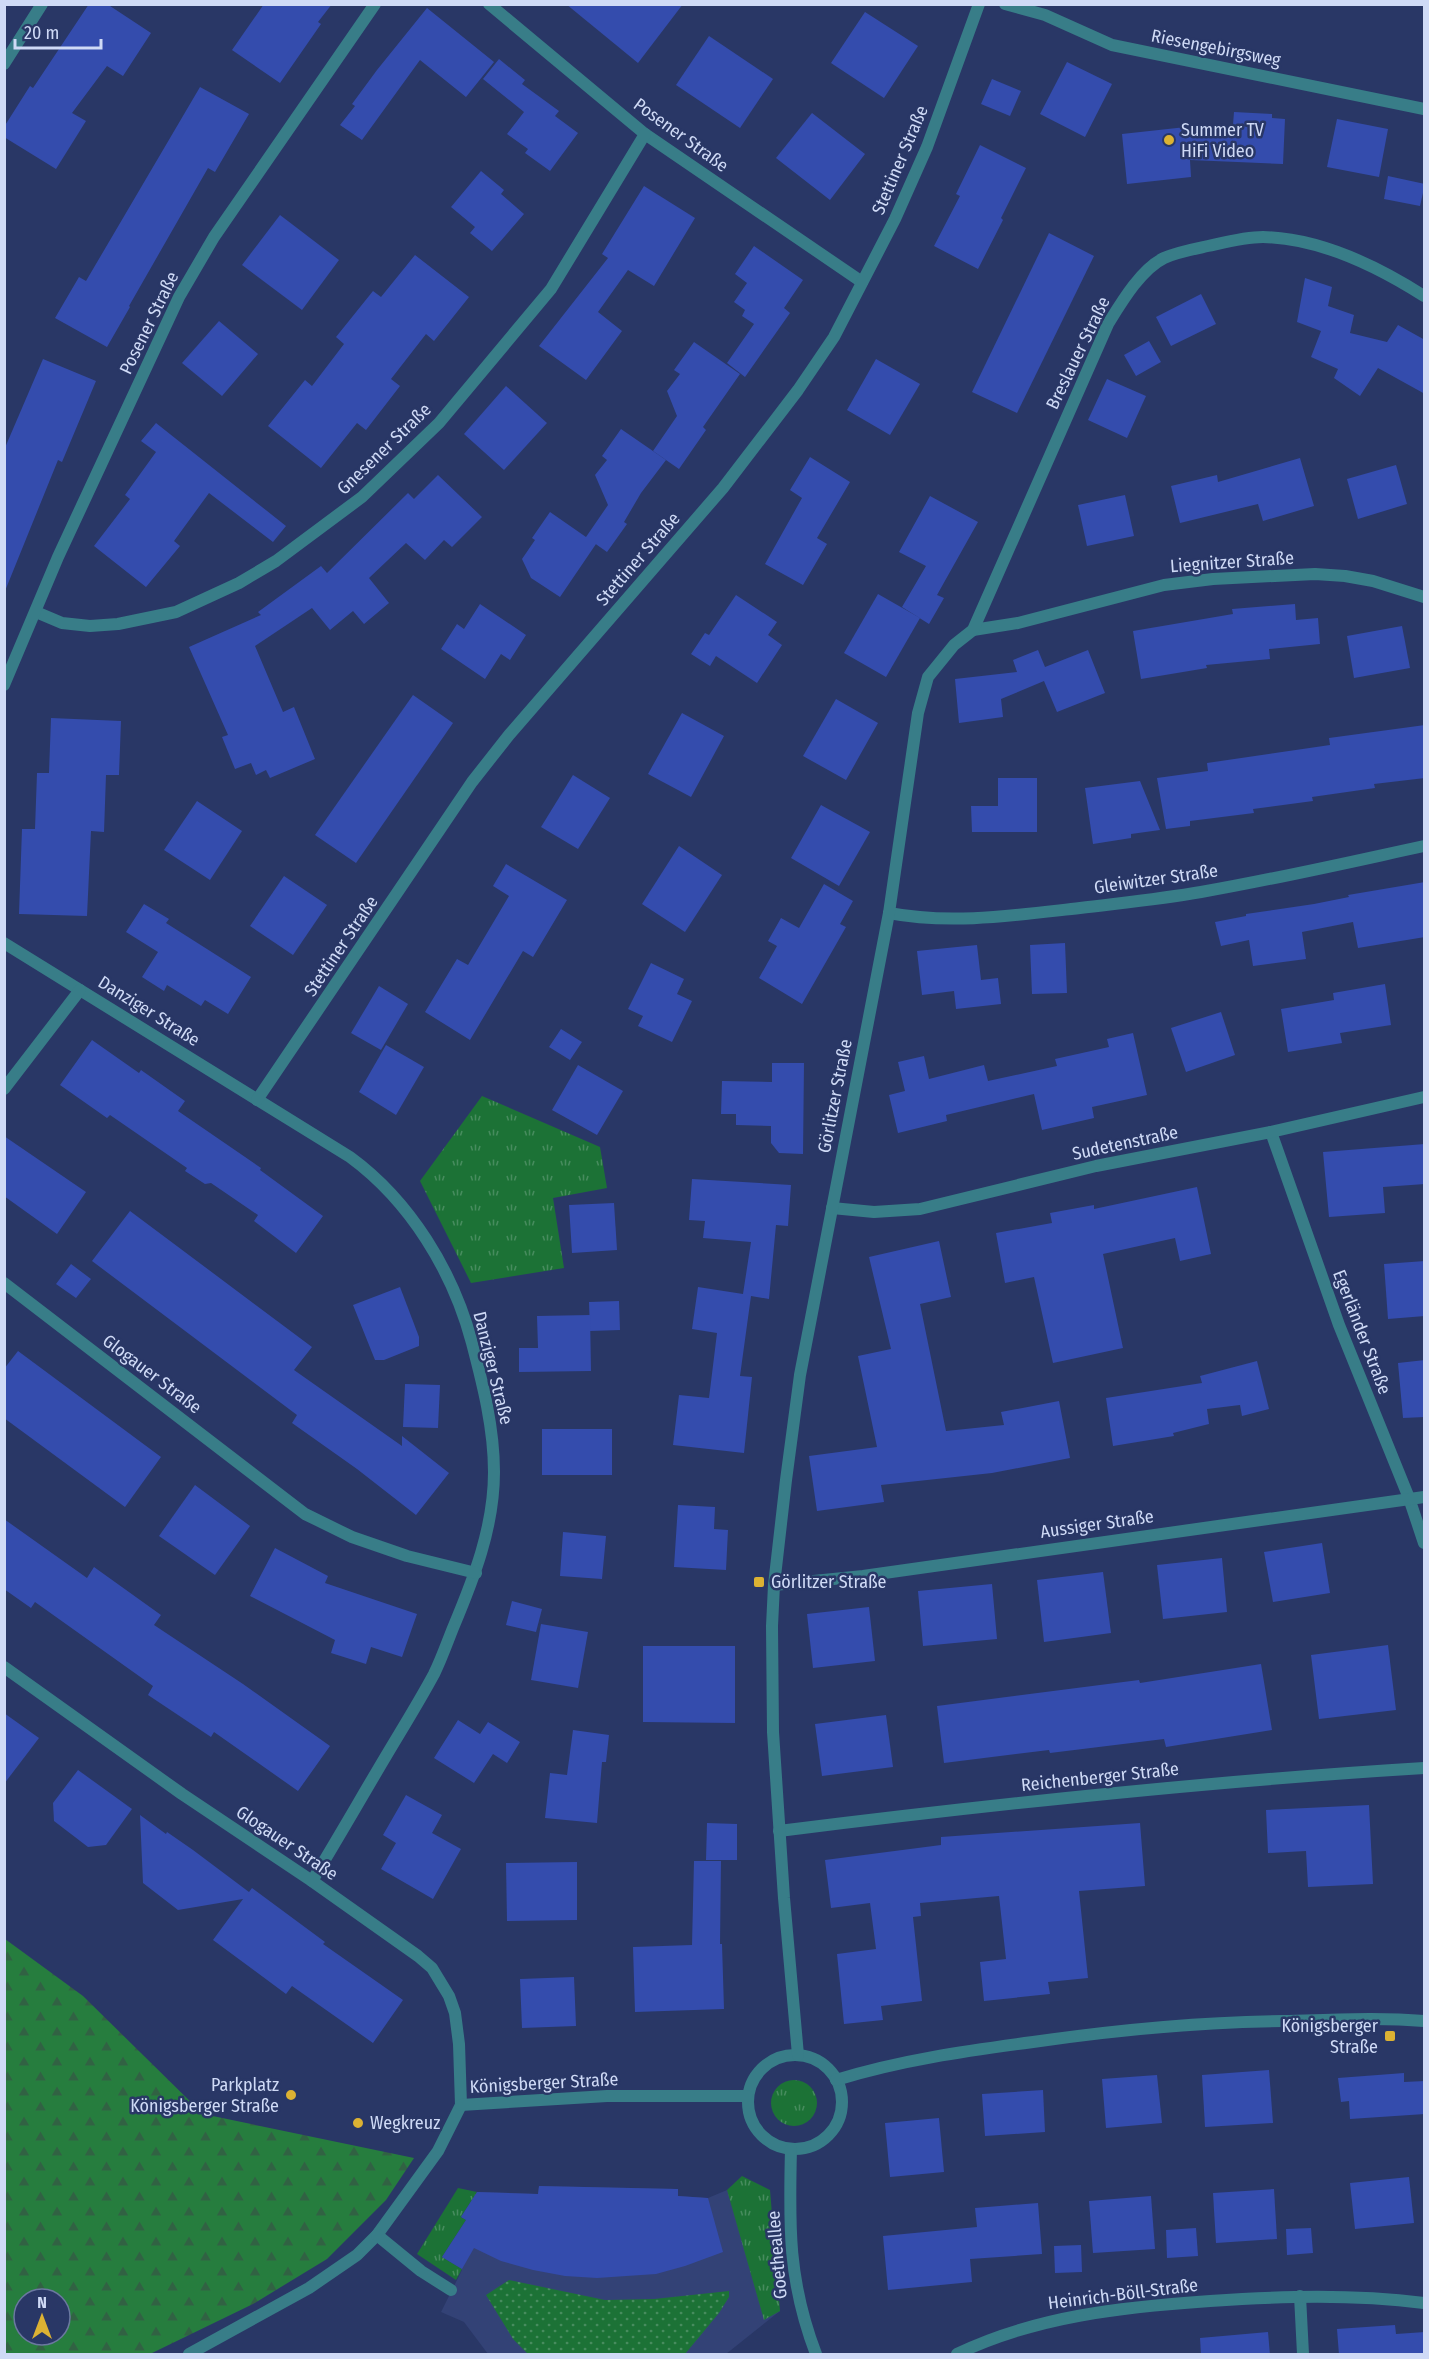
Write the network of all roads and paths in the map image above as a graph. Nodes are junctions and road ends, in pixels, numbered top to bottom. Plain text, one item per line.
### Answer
1 (42, 4) edge
2 (375, 4) edge
3 (489, 4) edge
4 (979, 4) edge
5 (1005, 4) edge
6 (4, 63) edge
7 (1425, 109) edge
8 (645, 134) junction
9 (862, 282) junction
10 (1425, 296) edge
11 (1425, 597) edge
12 (36, 612) junction
13 (973, 630) junction
14 (4, 685) edge
15 (1425, 846) edge
16 (889, 913) junction
17 (4, 943) edge
18 (80, 990) junction
19 (4, 1089) edge
20 (1425, 1097) edge
21 (257, 1100) junction
22 (1271, 1132) junction
23 (832, 1208) junction
24 (4, 1283) edge
25 (1425, 1497) edge
26 (1409, 1498) junction
27 (1425, 1543) edge
28 (476, 1573) junction
29 (774, 1585) junction
30 (4, 1667) edge
31 (1425, 1768) edge
32 (779, 1831) junction
33 (312, 1881) junction
34 (1425, 2021) edge
35 (798, 2055) junction
36 (836, 2080) junction
37 (747, 2097) junction
38 (461, 2105) junction
39 (792, 2149) junction
40 (377, 2235) junction
41 (451, 2290) dead end
42 (1300, 2296) junction
43 (1425, 2303) edge
44 (189, 2355) edge
45 (816, 2355) edge
46 (957, 2355) edge
47 (1303, 2355) edge

1 - 6 street
2 - 12 street, Posener Straße
3 - 8 street, Posener Straße
4 - 9 street, Stettiner Straße
5 - 7 street, Riesengebirgsweg
8 - 9 street, Posener Straße
8 - 12 street, Gnesener Straße
9 - 21 street, Stettiner Straße
10 - 13 street, Breslauer Straße
11 - 13 street, Liegnitzer Straße
12 - 14 street, Posener Straße
13 - 16 street, Görlitzer Straße
15 - 16 street, Gleiwitzer Straße
16 - 23 street, Görlitzer Straße
17 - 18 street, Danziger Straße
18 - 19 street
18 - 21 street, Danziger Straße
20 - 22 street, Sudetenstraße
21 - 28 street, Danziger Straße
22 - 23 street, Sudetenstraße
22 - 26 street, Egerländer Straße
23 - 29 street, Görlitzer Straße
24 - 28 street, Glogauer Straße
25 - 26 street, Aussiger Straße
26 - 27 street, Egerländer Straße
26 - 29 street, Aussiger Straße
28 - 33 street, Danziger Straße
29 - 32 street, Görlitzer Straße
30 - 33 street, Glogauer Straße
31 - 32 street, Reichenberger Straße
32 - 35 street, Görlitzer Straße
33 - 38 street, Glogauer Straße
34 - 36 street
35 - 36 street
35 - 37 street
36 - 39 street
37 - 38 street, Königsberger Straße
37 - 39 street
38 - 40 street, Königsberger Straße
39 - 45 street, Goetheallee
40 - 41 street
40 - 44 street, Königsberger Straße
42 - 43 street, Heinrich-Böll-Straße
42 - 46 street, Heinrich-Böll-Straße
42 - 47 street

